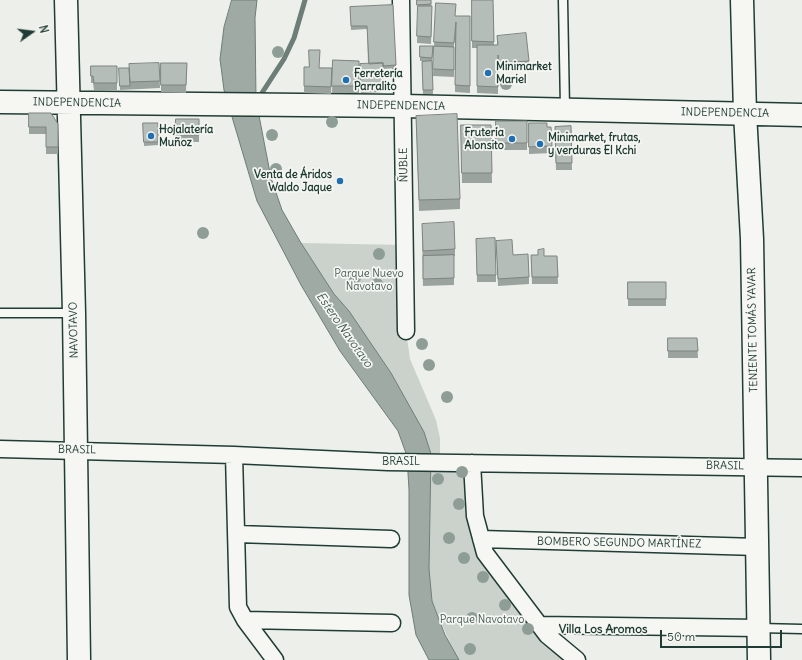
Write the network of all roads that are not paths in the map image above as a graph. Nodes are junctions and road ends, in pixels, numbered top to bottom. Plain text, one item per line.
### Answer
1 (66, 0) edge
2 (402, 0) edge
3 (563, 0) edge
4 (742, 0) edge
5 (0, 102) edge
6 (69, 103) junction
7 (403, 106) junction
8 (565, 109) junction
9 (745, 114) junction
10 (802, 114) edge
11 (0, 313) edge
12 (74, 313) junction
13 (406, 331) dead end
14 (0, 449) edge
15 (76, 450) junction
16 (234, 455) junction
17 (472, 463) junction
18 (756, 467) junction
19 (802, 468) edge
20 (237, 534) junction
21 (391, 539) dead end
22 (481, 539) junction
23 (758, 547) junction
24 (245, 620) junction
25 (392, 623) dead end
26 (539, 625) junction
27 (759, 628) junction
28 (802, 629) edge
29 (79, 660) edge
30 (275, 660) edge
31 (577, 660) edge
32 (759, 660) edge

1 - 6 street, NAVOTAVO
2 - 7 street, ÑUBLE
3 - 8 lane
4 - 9 street, TENIENTE TOMÁS YAVAR
5 - 6 street, INDEPENDENCIA
6 - 7 street, INDEPENDENCIA
6 - 12 street, NAVOTAVO
7 - 8 street, INDEPENDENCIA
7 - 13 street, ÑUBLE
8 - 9 street, INDEPENDENCIA
9 - 10 street, INDEPENDENCIA
9 - 18 street, TENIENTE TOMÁS YAVAR
11 - 12 lane
12 - 15 street, NAVOTAVO
14 - 15 street, BRASIL
15 - 16 street, BRASIL
15 - 29 street, NAVOTAVO
16 - 17 street, BRASIL
16 - 20 street
17 - 18 street, BRASIL
17 - 22 street
18 - 19 street, BRASIL
18 - 23 street, TENIENTE TOMÁS YAVAR
20 - 21 street
20 - 24 street
22 - 23 street, BOMBERO SEGUNDO MARTÍNEZ
22 - 26 street
23 - 27 street, TENIENTE TOMÁS YAVAR
24 - 25 street
24 - 30 street
26 - 27 street
26 - 31 street
27 - 28 lane
27 - 32 street, TENIENTE TOMÁS YAVAR

